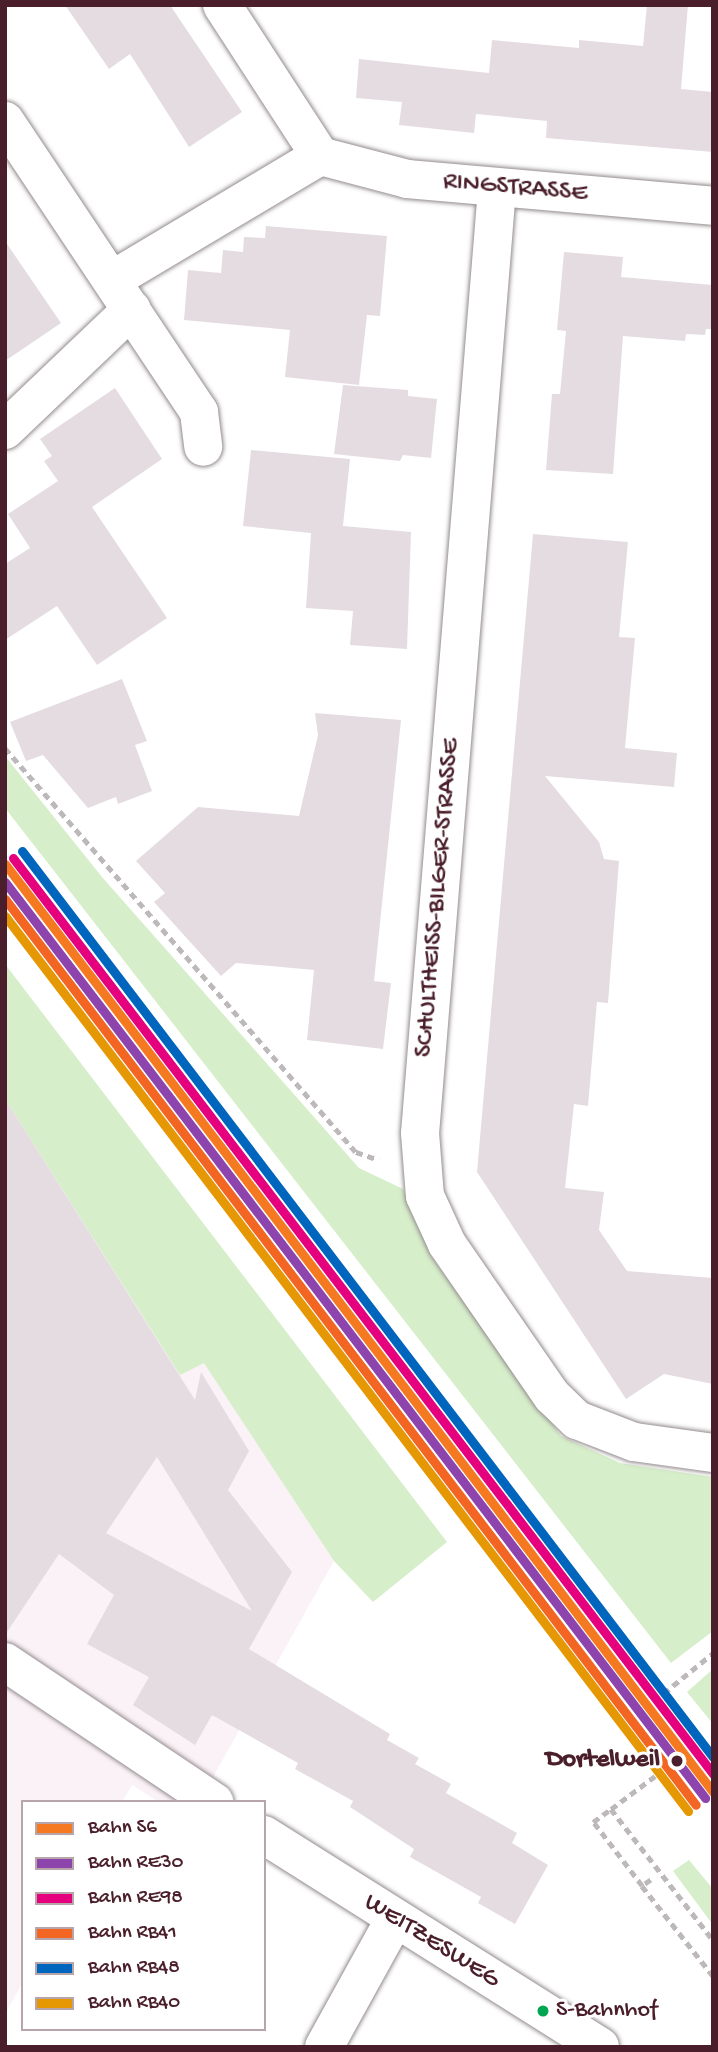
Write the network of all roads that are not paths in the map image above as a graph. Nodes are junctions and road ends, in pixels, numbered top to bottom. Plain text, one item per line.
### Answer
1 (222, 5) edge
2 (5, 121) edge
3 (320, 156) junction
4 (497, 189) junction
5 (713, 206) edge
6 (122, 295) junction
7 (5, 430) edge
8 (203, 447) dead end
9 (713, 1453) edge
10 (5, 1662) edge
11 (211, 1800) edge
12 (266, 1836) edge
13 (394, 1920) junction
14 (324, 2047) edge
15 (600, 2047) edge

1 - 3 street
2 - 6 street
3 - 4 street, RINGSTRASSE
3 - 6 street
4 - 5 street, RINGSTRASSE
4 - 9 street, SCHULTHEISS-BILGER-STRASSE
6 - 7 street
6 - 8 street
10 - 11 street
12 - 13 street, WEITZESWEG
13 - 14 street
13 - 15 street, WEITZESWEG

